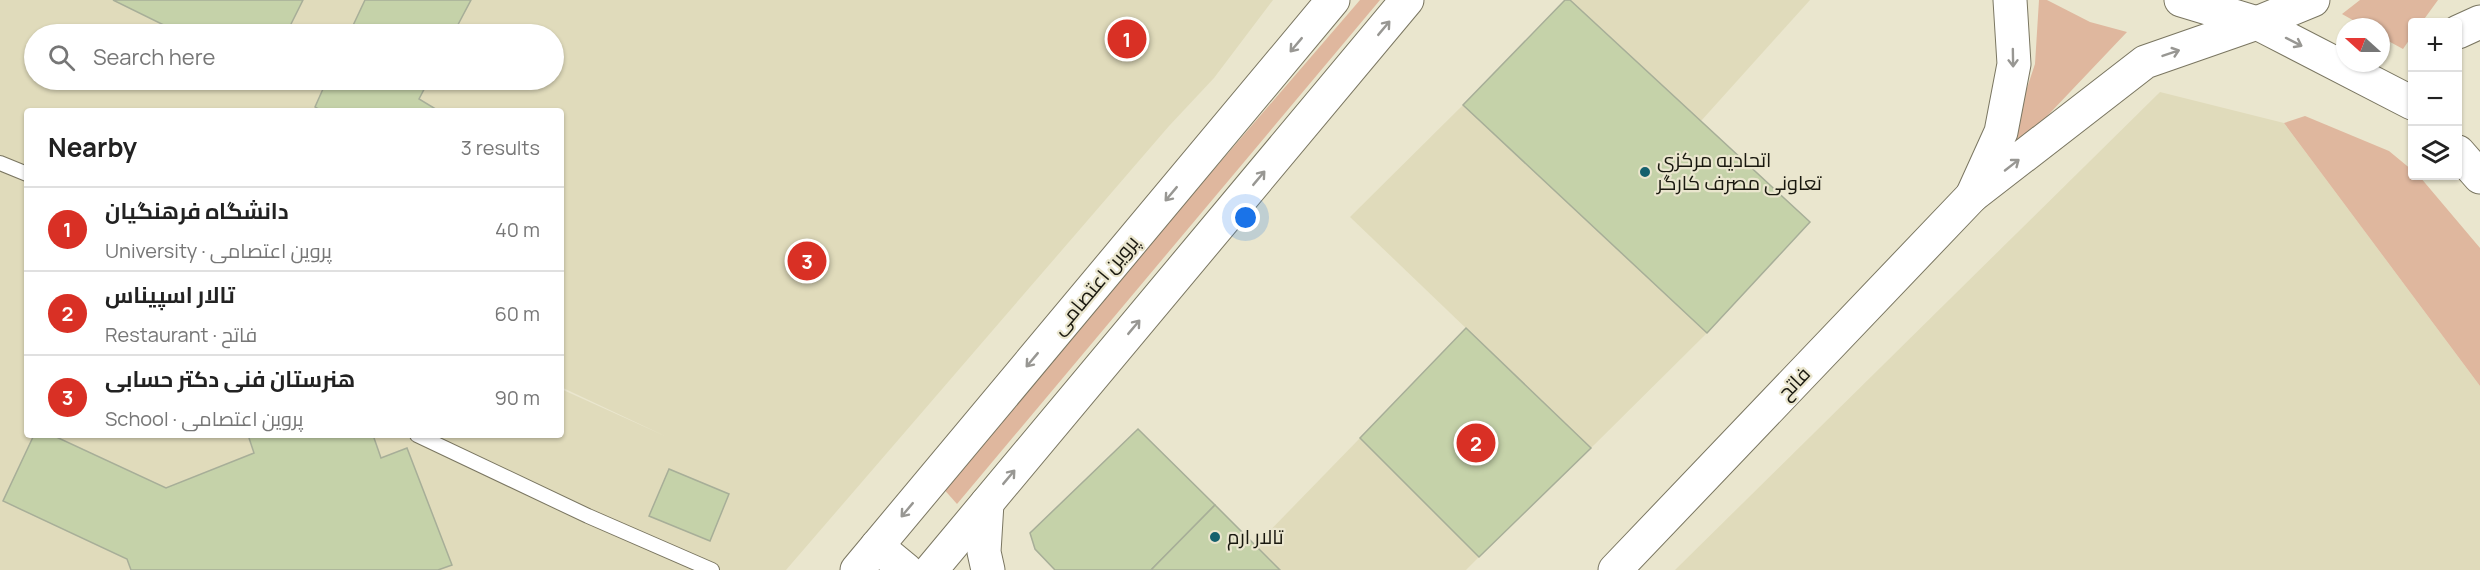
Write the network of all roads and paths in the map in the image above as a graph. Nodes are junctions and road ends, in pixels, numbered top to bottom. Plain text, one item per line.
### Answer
1 (1334, 0) edge
2 (1407, 0) edge
3 (2010, 0) edge
4 (2181, 0) edge
5 (2313, 0) edge
6 (2480, 22) edge
7 (2257, 23) junction
8 (2462, 30) edge
9 (2408, 101) edge
10 (2462, 157) edge
11 (0, 163) edge
12 (24, 173) edge
13 (2480, 177) edge
14 (1972, 195) junction
15 (423, 438) edge
16 (987, 503) junction
17 (867, 558) edge
18 (712, 570) edge
19 (906, 570) edge
20 (931, 570) edge
21 (988, 570) edge
22 (1616, 570) edge

1 -> 17 main road, پروین اعتصامی
16 -> 2 main road
3 -> 14 main road
4 - 7 main road
5 - 7 main road
6 - 8 main road
7 -> 9 main road
14 -> 7 main road
10 - 13 main road
11 - 12 lane
14 - 22 main road, فاتح
15 - 18 lane
16 - 20 main road
16 - 21 main road
17 - 19 main road

